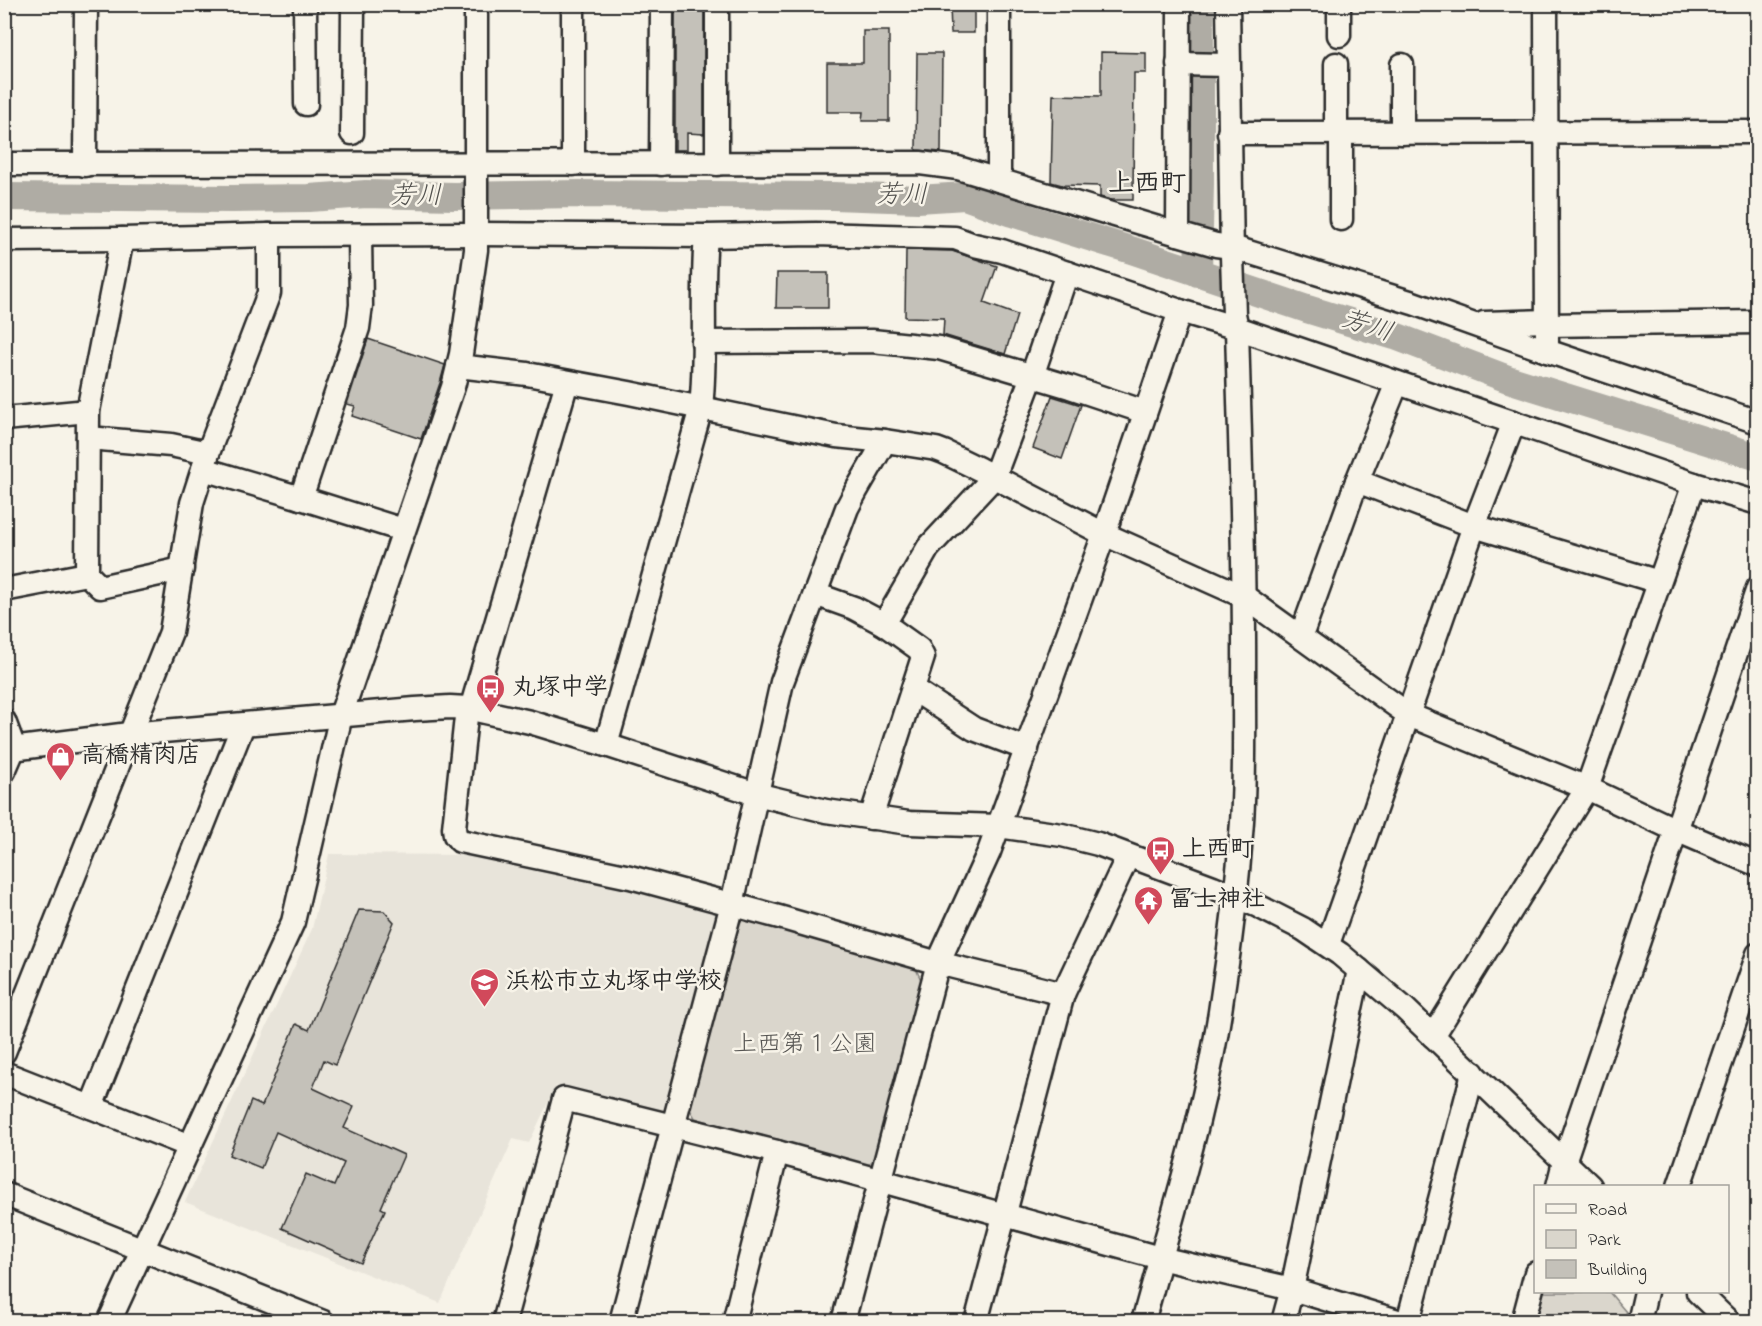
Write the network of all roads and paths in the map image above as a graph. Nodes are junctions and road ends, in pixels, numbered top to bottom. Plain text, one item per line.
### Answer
1 (86, 4) edge
2 (305, 4) edge
3 (353, 4) edge
4 (476, 4) edge
5 (573, 4) edge
6 (662, 4) edge
7 (717, 4) edge
8 (999, 4) edge
9 (1179, 4) edge
10 (1228, 4) edge
11 (1339, 4) edge
12 (1546, 4) edge
13 (1339, 35) dead end
14 (1182, 64) junction
15 (1336, 64) dead end
16 (1219, 65) junction
17 (1402, 65) dead end
18 (306, 104) dead end
19 (1546, 132) junction
20 (1758, 132) edge
21 (352, 133) dead end
22 (1229, 133) junction
23 (1339, 133) junction
24 (1402, 133) junction
25 (4, 164) edge
26 (573, 164) junction
27 (662, 164) junction
28 (717, 164) junction
29 (85, 165) junction
30 (476, 168) junction
31 (999, 180) junction
32 (1341, 219) dead end
33 (476, 230) junction
34 (269, 235) junction
35 (360, 235) junction
36 (706, 236) junction
37 (1183, 236) junction
38 (4, 240) edge
39 (122, 240) junction
40 (1226, 249) junction
41 (1067, 273) junction
42 (1180, 311) junction
43 (1236, 321) junction
44 (1758, 322) edge
45 (1546, 323) junction
46 (1471, 324) junction
47 (704, 342) junction
48 (1546, 351) junction
49 (458, 366) junction
50 (1032, 376) junction
51 (567, 382) junction
52 (1397, 382) junction
53 (701, 408) junction
54 (88, 411) junction
55 (1145, 412) junction
56 (4, 419) edge
57 (1514, 422) junction
58 (1758, 422) edge
59 (88, 438) junction
60 (885, 441) junction
61 (206, 461) junction
62 (994, 477) junction
63 (1357, 481) junction
64 (1694, 484) junction
65 (301, 498) junction
66 (1758, 503) edge
67 (1474, 526) junction
68 (403, 530) junction
69 (1104, 534) junction
70 (182, 569) junction
71 (87, 574) junction
72 (1659, 582) junction
73 (1758, 588) edge
74 (4, 590) edge
75 (815, 594) junction
76 (1245, 597) junction
77 (884, 624) junction
78 (1301, 636) junction
79 (913, 689) junction
80 (469, 709) junction
81 (1409, 715) junction
82 (341, 716) junction
83 (4, 721) edge
84 (243, 725) junction
85 (129, 734) junction
86 (606, 745) junction
87 (9, 749) edge
88 (1027, 749) junction
89 (4, 771) edge
90 (1587, 788) junction
91 (756, 794) junction
92 (871, 818) junction
93 (998, 826) junction
94 (1676, 830) junction
95 (1128, 856) junction
96 (1758, 865) edge
97 (1236, 897) junction
98 (732, 904) junction
99 (1328, 944) junction
100 (1758, 954) edge
101 (938, 963) junction
102 (1359, 970) junction
103 (1064, 994) junction
104 (12, 1010) edge
105 (1433, 1036) junction
106 (4, 1052) edge
107 (4, 1073) edge
108 (1473, 1073) junction
109 (91, 1107) junction
110 (672, 1125) junction
111 (190, 1146) junction
112 (777, 1152) junction
113 (1564, 1162) junction
114 (880, 1181) junction
115 (1558, 1185) edge
116 (1589, 1185) edge
117 (1679, 1185) edge
118 (4, 1194) edge
119 (1004, 1215) junction
120 (143, 1250) junction
121 (1160, 1258) junction
122 (1534, 1281) edge
123 (1292, 1289) junction
124 (1646, 1293) edge
125 (1699, 1293) edge
126 (109, 1322) edge
127 (323, 1322) edge
128 (504, 1322) edge
129 (621, 1322) edge
130 (734, 1322) edge
131 (843, 1322) edge
132 (976, 1322) edge
133 (1143, 1322) edge
134 (1283, 1322) edge
135 (1401, 1322) edge
136 (1408, 1322) edge
137 (1523, 1322) edge
138 (1639, 1322) edge
139 (1729, 1322) edge

1 - 29 street
2 - 18 street
3 - 21 street
4 - 30 street
5 - 26 street
6 - 27 street
7 - 28 street
8 - 31 street
9 - 14 street
10 - 16 street
11 - 13 street
12 - 19 street
14 - 16 street
14 - 37 street
15 - 23 street
16 - 22 street
17 - 24 street
19 - 20 street
19 - 24 street
19 - 45 street
22 - 23 street
22 - 40 street
23 - 24 street
23 - 32 street
25 - 29 street
26 - 27 street
26 - 30 street
27 - 28 street
28 - 31 street
29 - 30 street
30 - 33 street
31 - 37 street
33 - 35 street
33 - 36 street
33 - 49 street
34 - 35 street
34 - 39 street
34 - 61 street
35 - 65 street
36 - 41 street
36 - 47 street
37 - 40 street
38 - 39 street
39 - 54 street
40 - 43 street
40 - 46 street
41 - 42 street
41 - 50 street
42 - 43 street
42 - 55 street
43 - 52 street
43 - 76 street
44 - 45 street
45 - 46 street
45 - 48 street
46 - 48 street
47 - 50 street
47 - 53 street
48 - 58 street
49 - 51 street
49 - 68 street
50 - 55 street
50 - 62 street
51 - 53 street
51 - 80 street
52 - 57 street
52 - 63 street
53 - 60 street
53 - 86 street
54 - 56 street
54 - 59 street
55 - 69 street
57 - 64 street
57 - 67 street
59 - 61 street
59 - 71 street
60 - 62 street
60 - 75 street
61 - 65 street
61 - 70 street
62 - 69 street
62 - 77 street
63 - 67 street
63 - 78 street
64 - 66 street
64 - 72 street
65 - 68 street
67 - 72 street
67 - 81 street
68 - 82 street
69 - 76 street
69 - 88 street
70 - 71 street
70 - 85 street
71 - 74 street
72 - 90 street
73 - 94 street
75 - 77 street
75 - 91 street
76 - 78 street
76 - 97 street
77 - 79 street
78 - 81 street
79 - 88 street
79 - 92 street
80 - 82 street
80 - 86 street
80 - 98 street
81 - 90 street
81 - 99 street
82 - 84 street
82 - 111 street
83 - 87 street
84 - 85 street
84 - 109 street
85 - 87 street
85 - 104 street
86 - 91 street
87 - 89 street
88 - 93 street
90 - 94 street
90 - 105 street
91 - 92 street
91 - 98 street
92 - 93 street
93 - 95 street
93 - 101 street
94 - 96 street
94 - 113 street
95 - 97 street
95 - 103 street
97 - 99 street
97 - 121 street
98 - 101 street
98 - 110 street
99 - 102 street
100 - 117 street
101 - 103 street
101 - 114 street
102 - 105 street
102 - 123 street
103 - 119 street
104 - 106 street
105 - 108 street
107 - 109 street
108 - 113 street
108 - 136 street
109 - 111 street
110 - 112 street
110 - 128 street
110 - 129 street
111 - 120 street
112 - 114 street
112 - 130 street
113 - 115 street
113 - 116 street
114 - 119 street
114 - 131 street
118 - 120 street
119 - 121 street
119 - 132 street
120 - 126 street
120 - 127 street
121 - 123 street
121 - 133 street
122 - 137 street
123 - 134 street
123 - 135 street
124 - 138 street
125 - 139 street

